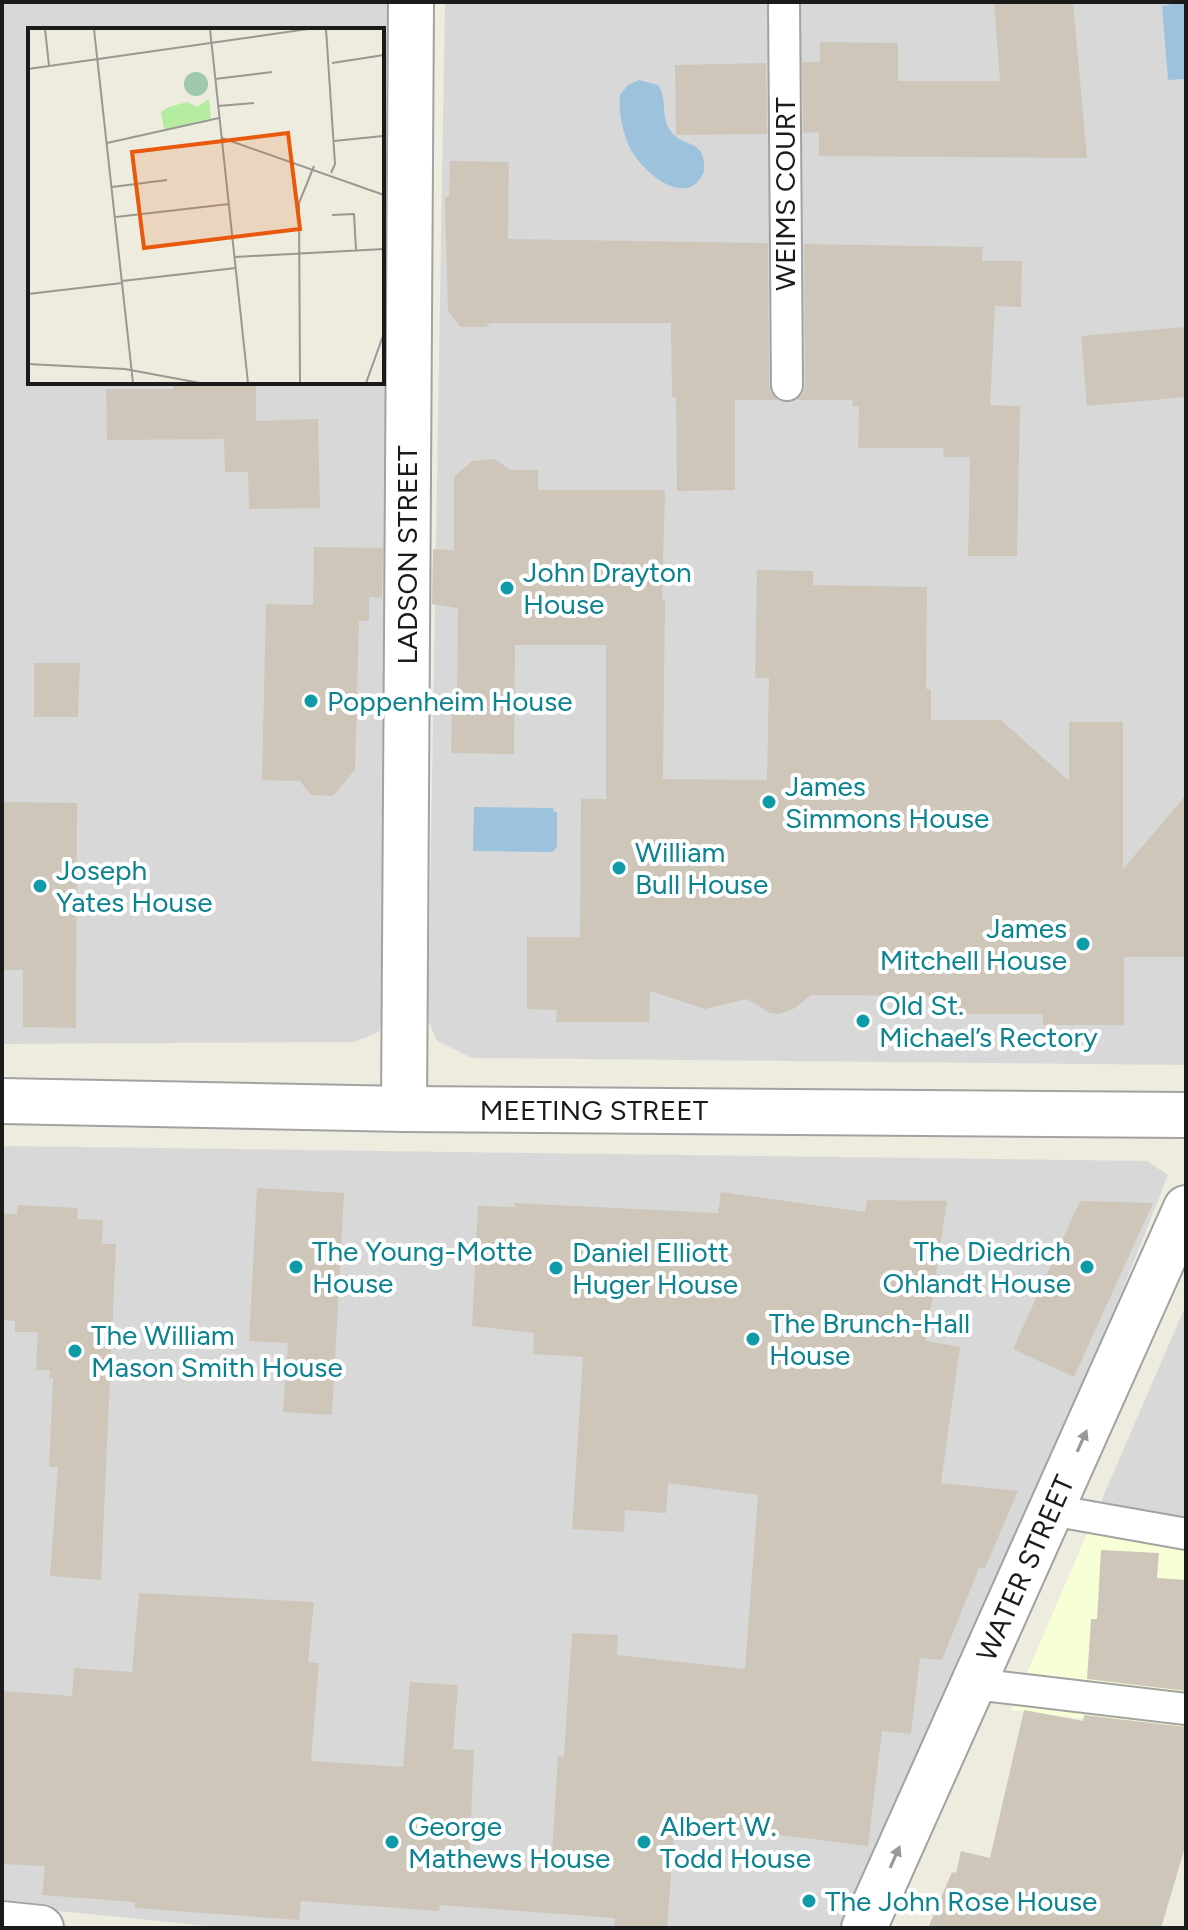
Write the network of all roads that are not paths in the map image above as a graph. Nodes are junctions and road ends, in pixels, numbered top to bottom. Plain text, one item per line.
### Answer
1 (411, 2) edge
2 (784, 2) edge
3 (787, 385) dead end
4 (2, 1101) edge
5 (404, 1109) junction
6 (1186, 1115) edge
7 (1186, 1208) edge
8 (1051, 1510) junction
9 (1186, 1534) edge
10 (974, 1684) junction
11 (1186, 1709) edge
12 (2, 1924) edge
13 (41, 1928) edge
14 (864, 1928) edge

1 - 5 street, LADSON STREET
2 - 3 lane, WEIMS COURT
4 - 5 street, MEETING STREET
5 - 6 street, MEETING STREET
8 -> 7 street, WATER STREET
8 - 9 lane
8 - 10 street, WATER STREET
10 - 11 lane
14 -> 10 street, WATER STREET
12 - 13 street

